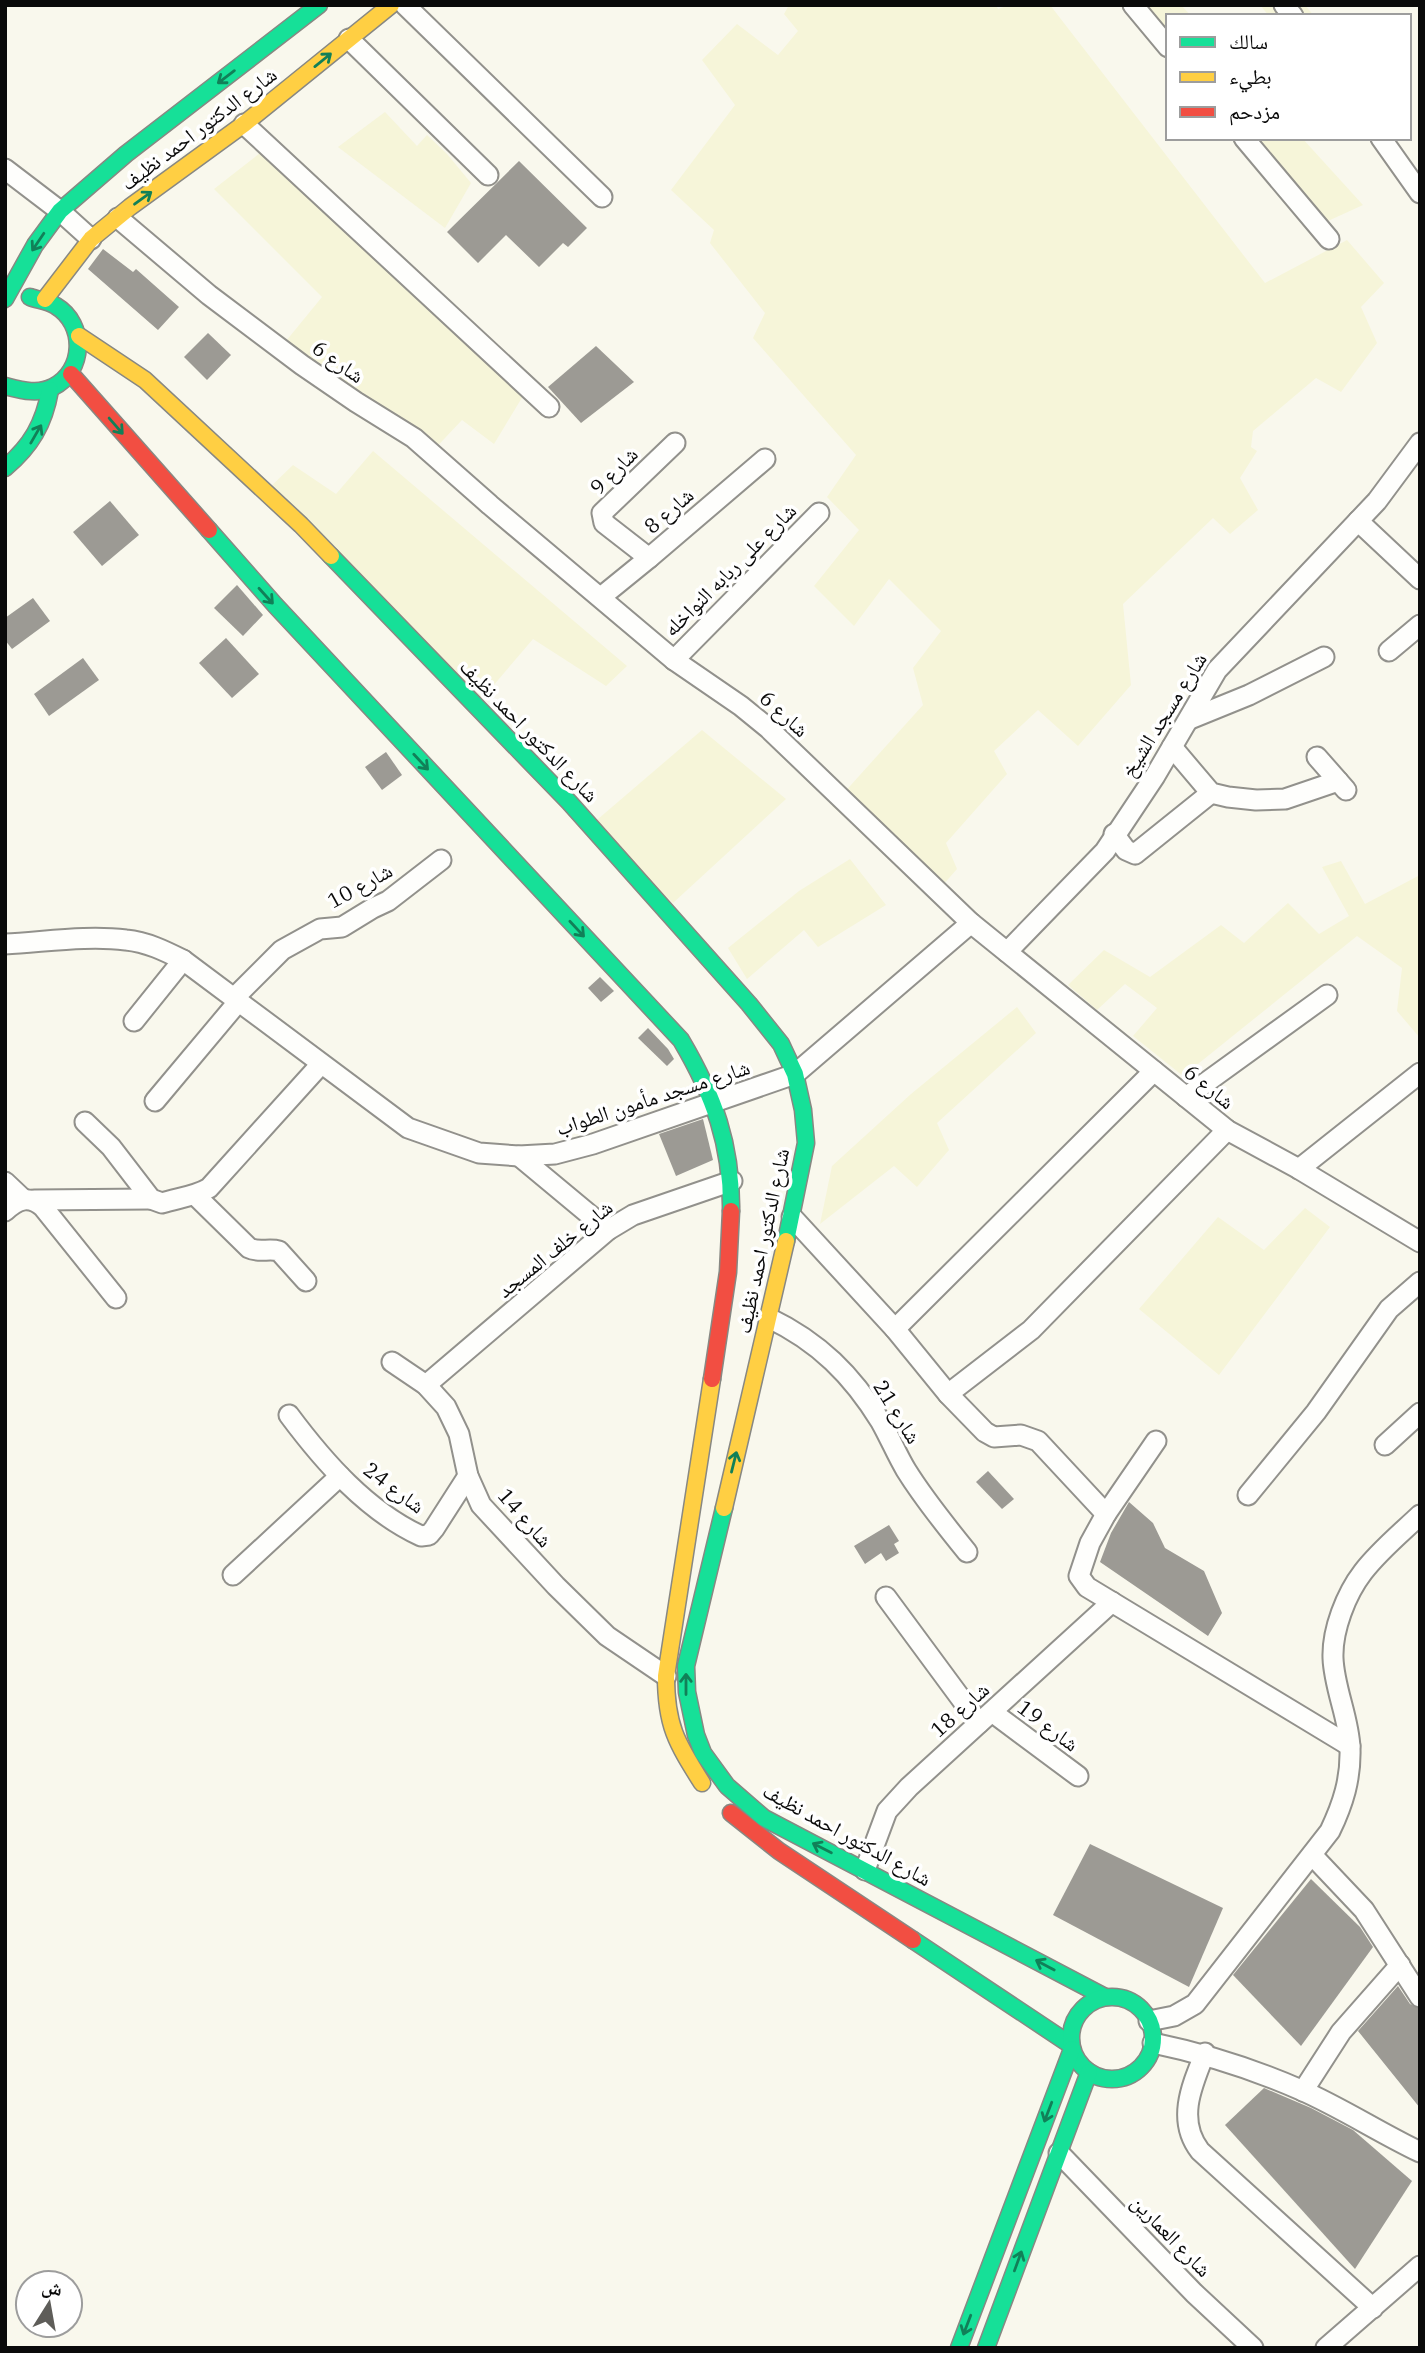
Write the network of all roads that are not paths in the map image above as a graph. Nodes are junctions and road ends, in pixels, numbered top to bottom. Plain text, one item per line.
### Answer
1 (391, 5) edge
2 (405, 5) edge
3 (1133, 5) edge
4 (312, 7) edge
5 (349, 38) junction
6 (1166, 45) edge
7 (244, 124) junction
8 (1246, 140) edge
9 (1382, 140) edge
10 (5, 169) edge
11 (488, 175) dead end
12 (1420, 193) edge
13 (602, 197) dead end
14 (60, 211) junction
15 (118, 218) junction
16 (91, 239) junction
17 (1329, 239) dead end
18 (5, 299) edge
19 (45, 299) junction
20 (5, 305) edge
21 (79, 336) junction
22 (71, 374) junction
23 (5, 386) edge
24 (50, 390) junction
25 (549, 407) dead end
26 (675, 443) dead end
27 (1420, 443) edge
28 (765, 459) dead end
29 (5, 468) edge
30 (819, 513) dead end
31 (1358, 521) junction
32 (649, 558) junction
33 (1420, 579) edge
34 (601, 597) junction
35 (1420, 625) edge
36 (1389, 651) dead end
37 (1324, 657) dead end
38 (674, 660) junction
39 (1190, 719) junction
40 (1172, 747) junction
41 (1317, 757) dead end
42 (1211, 793) junction
43 (1114, 834) junction
44 (441, 860) dead end
45 (971, 923) junction
46 (5, 944) edge
47 (1007, 951) junction
48 (183, 960) junction
49 (1327, 995) dead end
50 (236, 1000) junction
51 (134, 1021) dead end
52 (321, 1064) junction
53 (1154, 1072) junction
54 (1420, 1073) edge
55 (795, 1074) junction
56 (1186, 1097) junction
57 (155, 1101) dead end
58 (715, 1102) junction
59 (85, 1122) dead end
60 (1227, 1130) junction
61 (519, 1156) junction
62 (1299, 1168) junction
63 (732, 1181) junction
64 (5, 1182) edge
65 (195, 1195) junction
66 (28, 1199) junction
67 (151, 1199) junction
68 (5, 1211) edge
69 (792, 1216) junction
70 (608, 1230) junction
71 (1420, 1242) edge
72 (306, 1281) dead end
73 (1420, 1282) edge
74 (116, 1298) dead end
75 (769, 1318) junction
76 (895, 1329) junction
77 (392, 1362) dead end
78 (426, 1385) junction
79 (947, 1394) junction
80 (1420, 1413) edge
81 (289, 1415) dead end
82 (1156, 1441) dead end
83 (1385, 1445) dead end
84 (340, 1476) junction
85 (468, 1476) junction
86 (1248, 1494) dead end
87 (1106, 1514) junction
88 (1420, 1515) edge
89 (967, 1552) dead end
90 (233, 1575) dead end
91 (886, 1597) dead end
92 (1112, 1602) junction
93 (666, 1676) junction
94 (985, 1717) junction
95 (1350, 1746) junction
96 (1077, 1776) dead end
97 (1312, 1855) junction
98 (865, 1870) junction
99 (1400, 1965) junction
100 (1105, 1997) junction
101 (1420, 1997) edge
102 (1149, 2021) junction
103 (1153, 2043) junction
104 (1072, 2047) junction
105 (1205, 2053) junction
106 (1089, 2073) junction
107 (1303, 2091) junction
108 (1420, 2152) edge
109 (1059, 2153) junction
110 (1420, 2266) edge
111 (1373, 2308) junction
112 (959, 2348) edge
113 (986, 2348) edge
114 (1253, 2348) edge
115 (1326, 2348) edge

1 - 5 main road, شارع الدكتور احمد نظيف
2 - 13 street
3 - 6 street
4 -> 14 main road, شارع الدكتور احمد نظيف
7 -> 5 main road, شارع الدكتور احمد نظيف
5 - 11 street
15 -> 7 main road, شارع الدكتور احمد نظيف
7 - 25 street
8 - 17 street
9 - 12 street
10 - 14 street
14 - 16 street
14 -> 18 main road, شارع الدكتور احمد نظيف
15 - 16 main road, شارع الدكتور احمد نظيف
15 - 34 street, شارع 6
16 - 19 main road, شارع الدكتور احمد نظيف
19 - 20 main road
19 - 21 main road
21 - 22 main road
21 - 55 main road, شارع الدكتور احمد نظيف
22 - 24 main road
22 -> 58 main road, شارع الدكتور احمد نظيف
23 - 24 main road
29 -> 24 main road
26 - 32 street, شارع 9
27 - 31 street, شارع مسجد الشيخ
28 - 32 street, شارع 8
30 - 38 street, شارع على ربابه النواخله
31 - 33 street
31 - 39 street, شارع مسجد الشيخ
32 - 34 street, شارع 8
34 - 38 street, شارع 6
35 - 36 street
37 - 39 street
38 - 45 street, شارع 6
39 - 40 street, شارع مسجد الشيخ
40 - 42 street
40 - 43 street, شارع مسجد الشيخ
41 - 42 street
42 - 43 street
43 - 47 street, شارع مسجد الشيخ
44 - 50 street, شارع 10
45 - 47 street, شارع 6
45 - 55 street, شارع مسجد مأمون الطواب
46 - 48 street, شارع مسجد مأمون الطواب
47 - 53 street, شارع 6
48 - 50 street, شارع مسجد مأمون الطواب
48 - 51 street
49 - 56 street
50 - 52 street, شارع مسجد مأمون الطواب
50 - 57 street, شارع 10
52 - 61 street, شارع مسجد مأمون الطواب
52 - 65 street
53 - 56 street, شارع 6
53 - 76 street
54 - 62 street
55 - 58 street, شارع مسجد مأمون الطواب
55 - 69 main road, شارع الدكتور احمد نظيف
56 - 60 street, شارع 6
58 - 61 street, شارع مسجد مأمون الطواب
58 - 63 main road, شارع الدكتور احمد نظيف
59 - 67 street
60 - 62 street, شارع 6
60 - 79 street
61 - 70 street
62 - 71 street, شارع 6
63 - 70 street, شارع خلف المسجد
63 - 93 main road, شارع الدكتور احمد نظيف
64 - 66 street
65 - 67 street
65 - 72 street
66 - 67 street
66 - 68 street
66 - 74 street
69 - 75 main road, شارع الدكتور احمد نظيف
69 - 76 street
70 - 78 street, شارع خلف المسجد
73 - 86 street
75 - 89 street, شارع 21
98 -> 75 main road, شارع الدكتور احمد نظيف
76 - 79 street
77 - 78 street, شارع 14
78 - 85 street, شارع 14
79 - 87 street
80 - 83 street
81 - 84 street, شارع 24
82 - 87 street
84 - 85 street, شارع 24
84 - 90 street
85 - 93 street, شارع 14
87 - 92 street
88 - 95 street
91 - 94 street, شارع 19
92 - 94 street, شارع 18
92 - 95 street
93 - 104 main road, شارع الدكتور احمد نظيف
94 - 96 street, شارع 19
94 - 98 street, شارع 18
95 - 97 street
97 - 99 street
97 - 102 street
100 -> 98 main road, شارع الدكتور احمد نظيف
99 - 101 street
99 - 107 street
100 - 102 main road
100 - 104 main road
102 - 103 main road
103 - 105 street
103 - 106 main road
104 - 106 main road
104 -> 112 main road
105 - 107 street
105 - 111 street
106 - 109 main road
107 - 108 street
113 -> 109 main road
109 - 114 street, شارع العمارين
110 - 111 street
111 - 115 street

